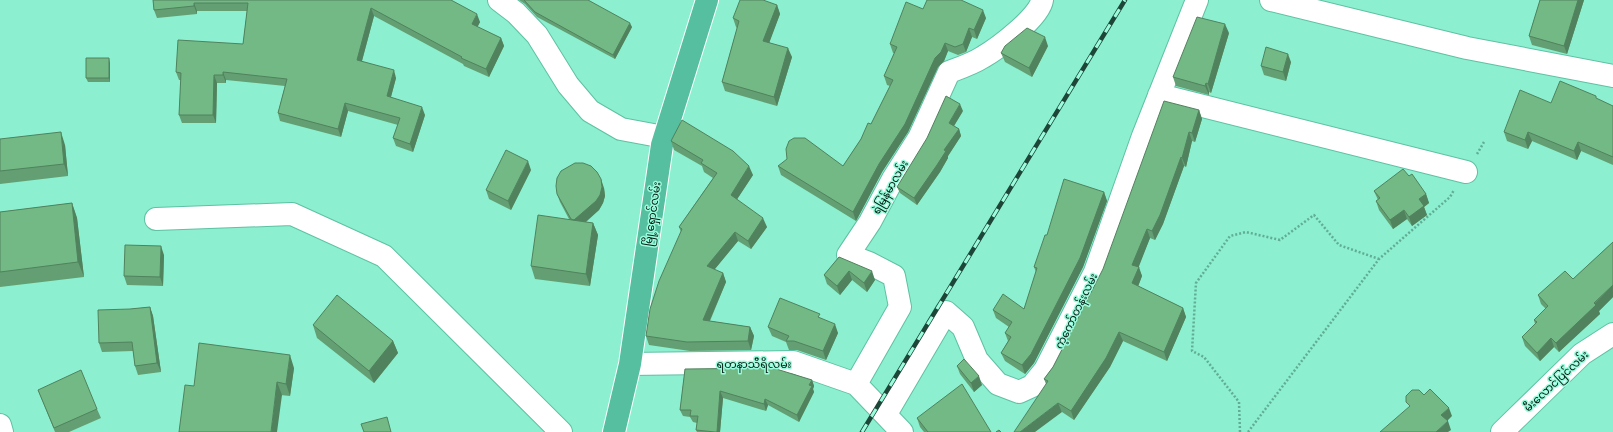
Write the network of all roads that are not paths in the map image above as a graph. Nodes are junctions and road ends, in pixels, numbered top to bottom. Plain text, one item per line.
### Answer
1 (500, 0) edge
2 (707, 0) edge
3 (1042, 0) edge
4 (1196, 0) edge
5 (1271, 0) edge
6 (1613, 76) edge
7 (1159, 94) junction
8 (664, 137) junction
9 (1466, 172) road end
10 (156, 219) dead end
11 (1613, 334) edge
12 (630, 364) junction
13 (856, 384) junction
14 (886, 414) junction
15 (0, 425) edge
16 (2, 432) edge
17 (561, 432) edge
18 (614, 432) edge
19 (902, 432) edge
20 (1502, 432) edge

1 - 8 street
2 - 8 highway, မြို့ရှောင်လမ်း
3 - 13 street, ရဲမြန်မာလမ်း
4 - 7 street, ကံ့ကော်တန်းလမ်း
5 - 6 street
7 - 9 street
7 - 14 street, ကံ့ကော်တန်းလမ်း
8 - 12 highway, မြို့ရှောင်လမ်း
10 - 17 street
11 - 20 street, မီးလောင်ပြင်လမ်း
12 - 13 street, ရတနာသီရိလမ်း
12 - 18 highway, မြို့ရှောင်လမ်း
13 - 14 street, ရတနာသီရိလမ်း
14 - 19 street, ရတနာသီရိလမ်း
15 - 16 street

